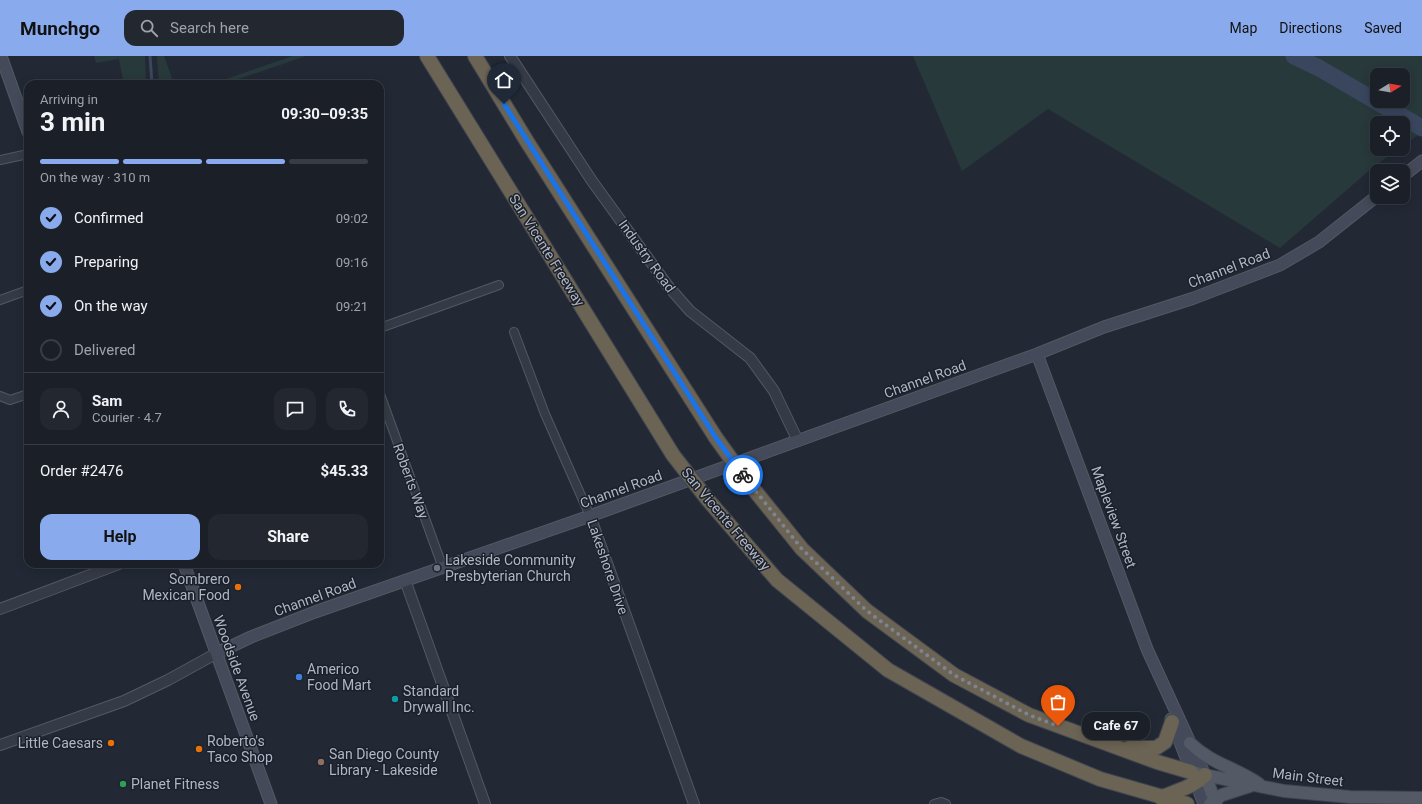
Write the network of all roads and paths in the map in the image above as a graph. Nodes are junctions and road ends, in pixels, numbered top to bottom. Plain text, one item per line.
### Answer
1 (0, 56) edge
2 (428, 56) edge
3 (475, 56) edge
4 (510, 56) edge
5 (24, 121) edge
6 (24, 155) edge
7 (0, 160) edge
8 (1422, 161) edge
9 (1410, 170) edge
10 (1370, 202) edge
11 (499, 285) dead end
12 (24, 291) edge
13 (0, 300) edge
14 (384, 327) edge
15 (514, 332) dead end
16 (1037, 354) junction
17 (24, 395) edge
18 (0, 396) edge
19 (384, 405) edge
20 (798, 441) junction
21 (590, 516) junction
22 (108, 568) edge
23 (185, 568) edge
24 (443, 568) junction
25 (405, 580) junction
26 (0, 609) edge
27 (217, 653) junction
28 (1164, 690) junction
29 (1172, 722) junction
30 (1190, 743) junction
31 (0, 745) edge
32 (1115, 747) junction
33 (1197, 777) junction
34 (1257, 786) junction
35 (1422, 798) edge
36 (1164, 801) edge
37 (1211, 803) edge
38 (271, 804) edge
39 (485, 804) edge
40 (694, 804) edge
41 (934, 804) edge
42 (946, 804) edge
43 (1187, 804) edge

1 - 5 main road
2 - 36 highway, San Vicente Freeway, bridge
3 - 32 highway, bridge
4 - 20 street, Industry Road
6 - 7 street
8 - 9 main road
10 - 16 main road, Channel Road
11 - 14 street
12 - 13 street
15 - 21 street, Lakeshore Drive
16 - 20 main road, Channel Road
16 - 28 main road, Mapleview Street
17 - 18 street
19 - 24 street, Roberts Way
20 - 21 main road, Channel Road
21 - 24 main road, Channel Road
21 - 40 street, Lakeshore Drive
22 - 26 street
23 - 27 main road, Woodside Avenue
24 - 25 main road, Channel Road
25 - 27 main road, Channel Road
25 - 39 street
27 - 31 street, Channel Road
27 - 38 main road, Woodside Avenue
28 - 29 main road, Mapleview Street
28 - 30 main road, Mapleview Street
29 - 32 highway
29 - 33 main road, Mapleview Street
30 - 33 main road, Mapleview Street
30 - 34 main road
32 - 33 highway
33 - 34 main road, Main Street
33 - 36 highway
33 - 37 main road, Mapleview Street
34 - 35 main road, Main Street
34 - 37 main road
36 - 43 highway, San Vicente Freeway
41 - 42 street

